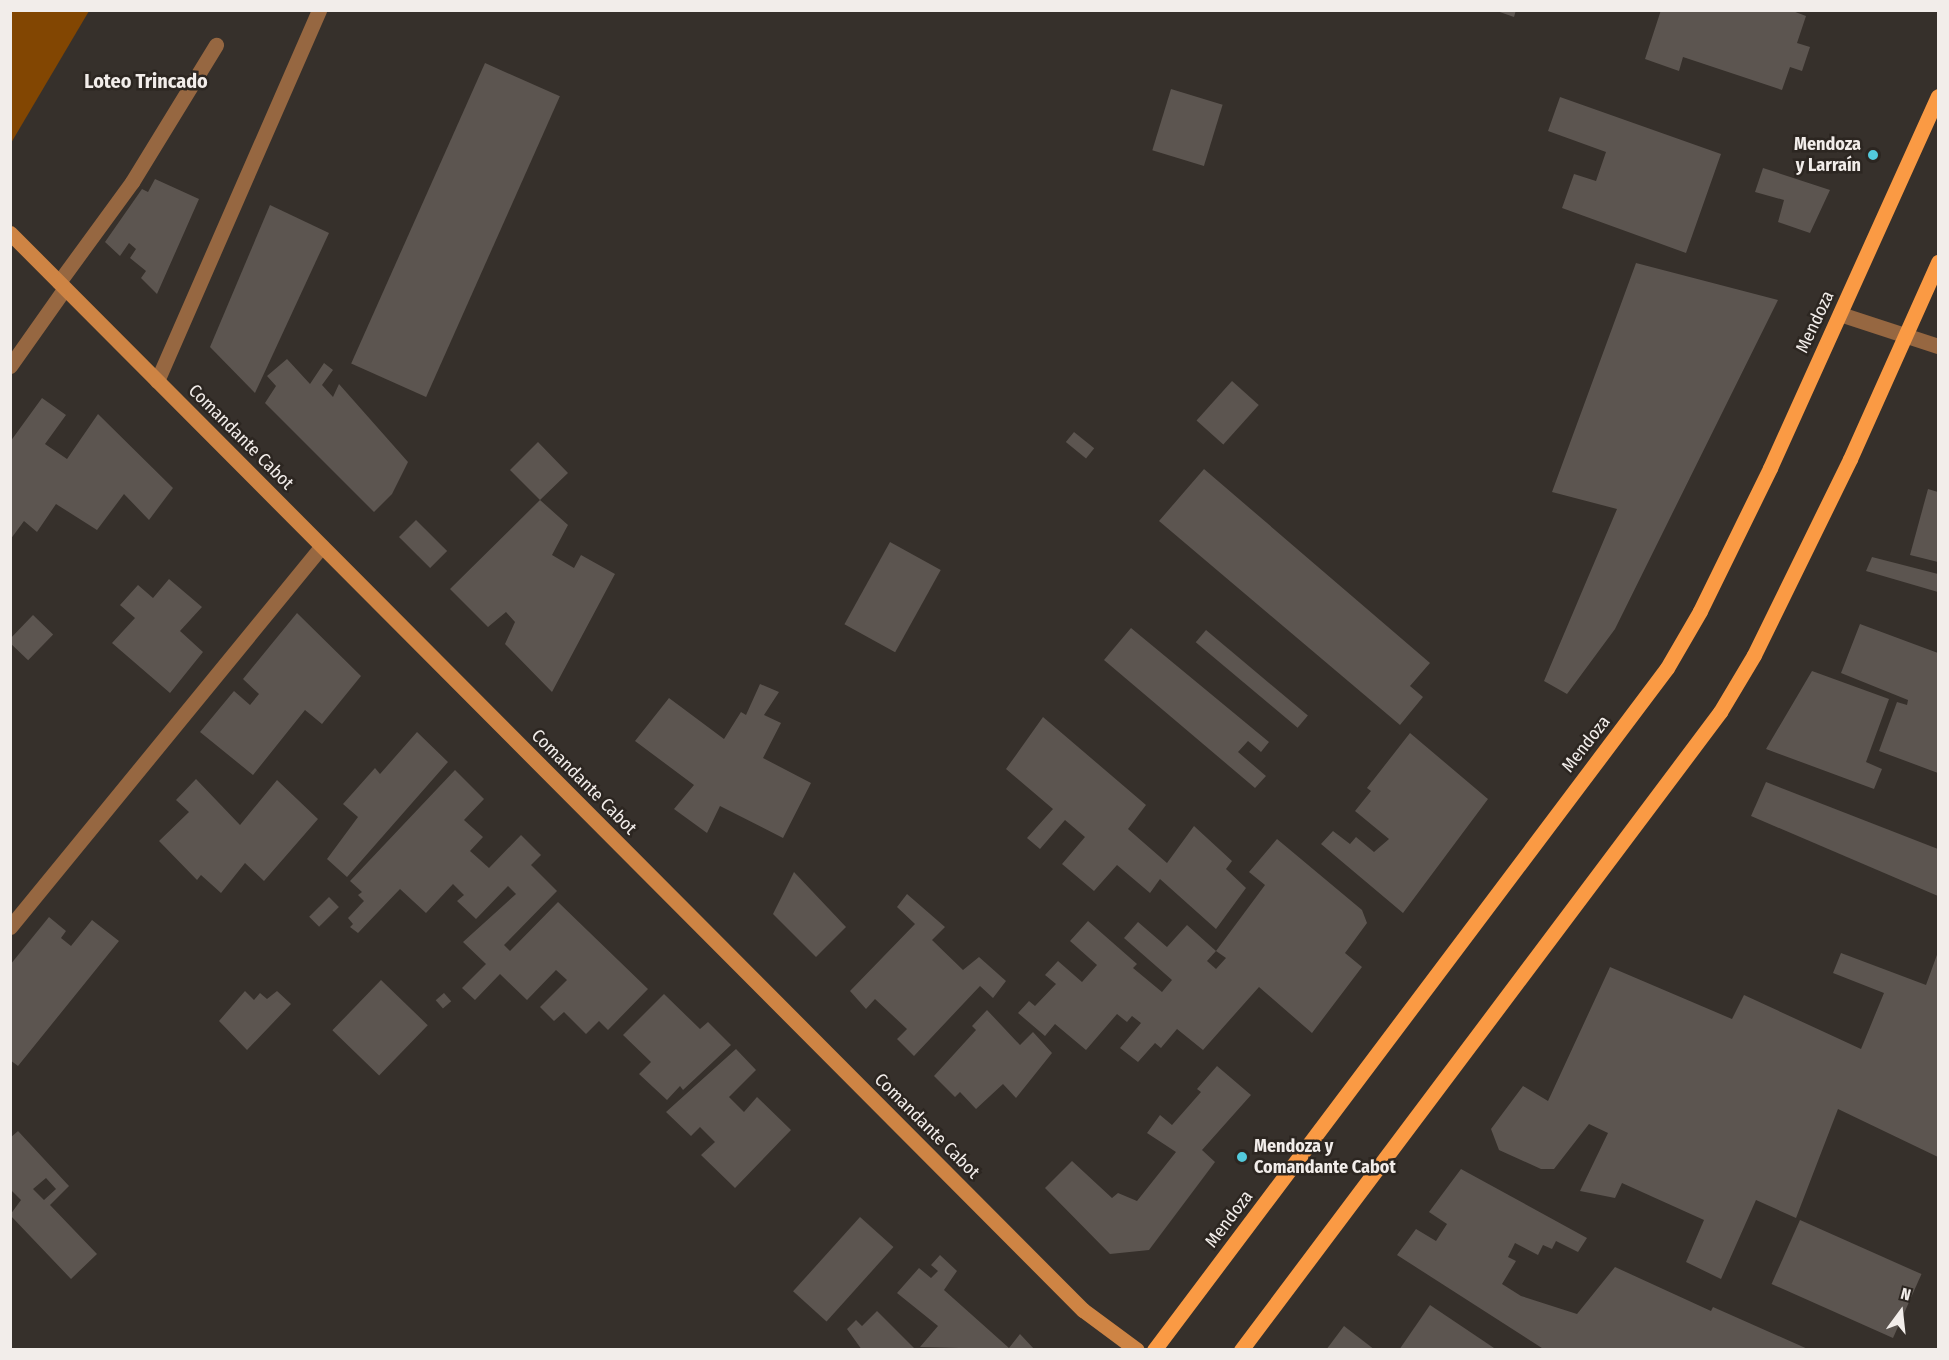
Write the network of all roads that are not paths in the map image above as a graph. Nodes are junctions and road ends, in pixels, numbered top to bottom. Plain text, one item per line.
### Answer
1 (319, 10) edge
2 (216, 45) dead end
3 (1938, 96) edge
4 (10, 233) edge
5 (1938, 262) edge
6 (62, 285) junction
7 (1840, 314) junction
8 (1905, 335) junction
9 (1938, 346) edge
10 (10, 366) edge
11 (157, 381) junction
12 (322, 546) junction
13 (10, 927) edge
14 (1137, 1350) edge
15 (1154, 1350) edge
16 (1241, 1350) edge

1 - 11 street
2 - 6 street
3 - 7 main road, Mendoza
4 - 6 main road, Comandante Cabot
5 - 8 main road
6 - 10 street
6 - 11 main road, Comandante Cabot
7 - 8 street
7 - 15 main road, Mendoza
8 - 9 street
8 - 16 main road
11 - 12 main road, Comandante Cabot
12 - 13 street
12 - 14 main road, Comandante Cabot

